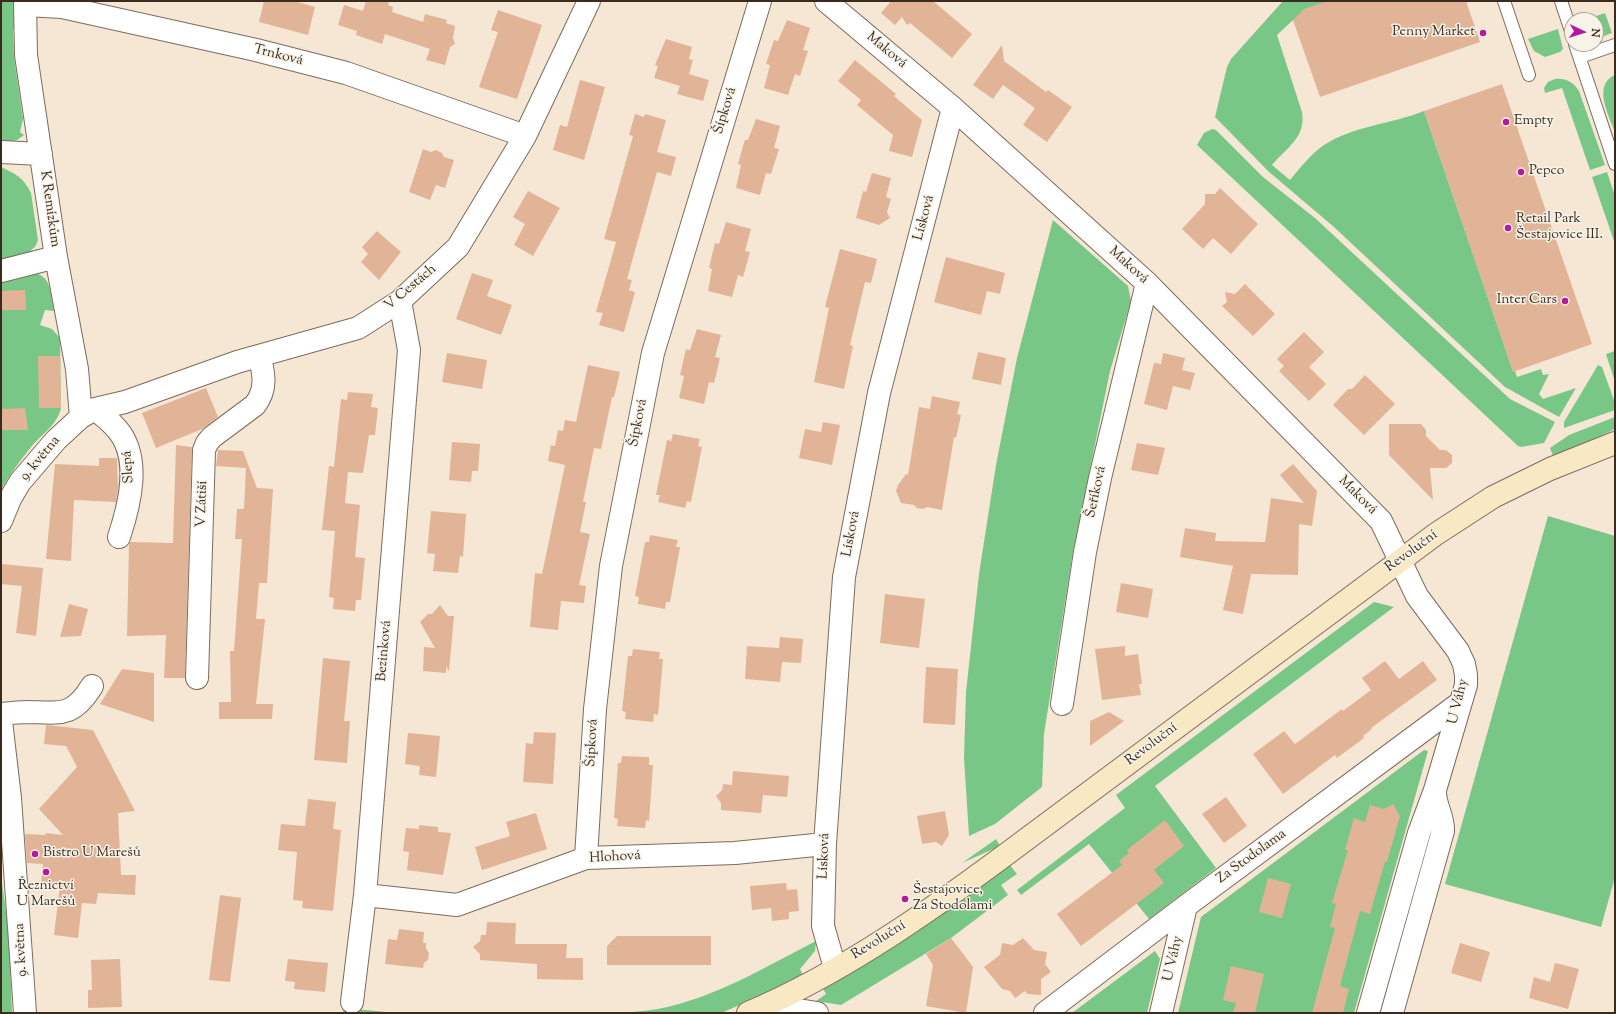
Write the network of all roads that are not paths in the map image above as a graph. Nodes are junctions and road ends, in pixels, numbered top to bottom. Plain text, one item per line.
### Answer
1 (589, 1) edge
2 (760, 1) edge
3 (826, 1) edge
4 (1504, 1) edge
5 (1561, 1) edge
6 (25, 3) edge
7 (1565, 12) edge
8 (1615, 45) edge
9 (1578, 52) edge
10 (1580, 57) junction
11 (1529, 75) dead end
12 (953, 108) junction
13 (525, 136) junction
14 (1, 152) edge
15 (41, 154) junction
16 (1615, 164) edge
17 (56, 257) junction
18 (1, 271) edge
19 (1147, 284) junction
20 (400, 301) junction
21 (260, 357) junction
22 (88, 413) junction
23 (1615, 443) edge
24 (1, 521) edge
25 (119, 537) dead end
26 (1401, 559) junction
27 (197, 678) dead end
28 (92, 686) dead end
29 (1460, 703) junction
30 (1062, 704) dead end
31 (1, 714) edge
32 (1, 721) edge
33 (1435, 790) junction
34 (6, 791) edge
35 (825, 844) junction
36 (586, 858) junction
37 (365, 895) junction
38 (1186, 906) junction
39 (835, 968) junction
40 (352, 1002) dead end
41 (758, 1009) edge
42 (25, 1013) edge
43 (817, 1013) edge
44 (1045, 1013) edge
45 (1161, 1013) edge
46 (1368, 1013) edge
47 (1392, 1013) edge

1 - 13 street, V Cestách
2 - 36 street, Šípková
3 - 12 street, Maková
4 - 11 lane
5 - 7 lane
6 - 13 street, Trnková
6 - 15 street, K Remízkům
8 - 10 lane
9 - 10 lane
10 - 16 lane
12 - 19 street, Maková
12 - 35 street, Lísková
13 - 20 street, V Cestách
14 - 15 street
15 - 17 street, K Remízkům
17 - 18 street
17 - 22 street, K Remízkům
19 - 26 street, Maková
19 - 30 street, Šeříková
20 - 21 street, V Cestách
20 - 37 street, Bezinková
21 - 22 street, V Cestách
21 - 27 street, V Zátiší
22 - 24 street, 9. května
22 - 25 street, Slepá
23 - 26 street, Revoluční
26 - 29 street, U Váhy
26 - 39 street, Revoluční
28 - 31 street
29 - 33 street, U Váhy
29 - 38 street, Za Stodolama
32 - 34 street, 9. května
33 - 46 street, U Váhy
33 - 47 street, U Váhy
34 - 42 street, 9. května
35 - 36 street, Hlohová
35 - 39 street, Lísková
36 - 37 street, Hlohová
37 - 40 street, Bezinková
38 - 44 street, Za Stodolama
38 - 45 street, U Váhy
39 - 41 street, Revoluční
41 - 43 street

